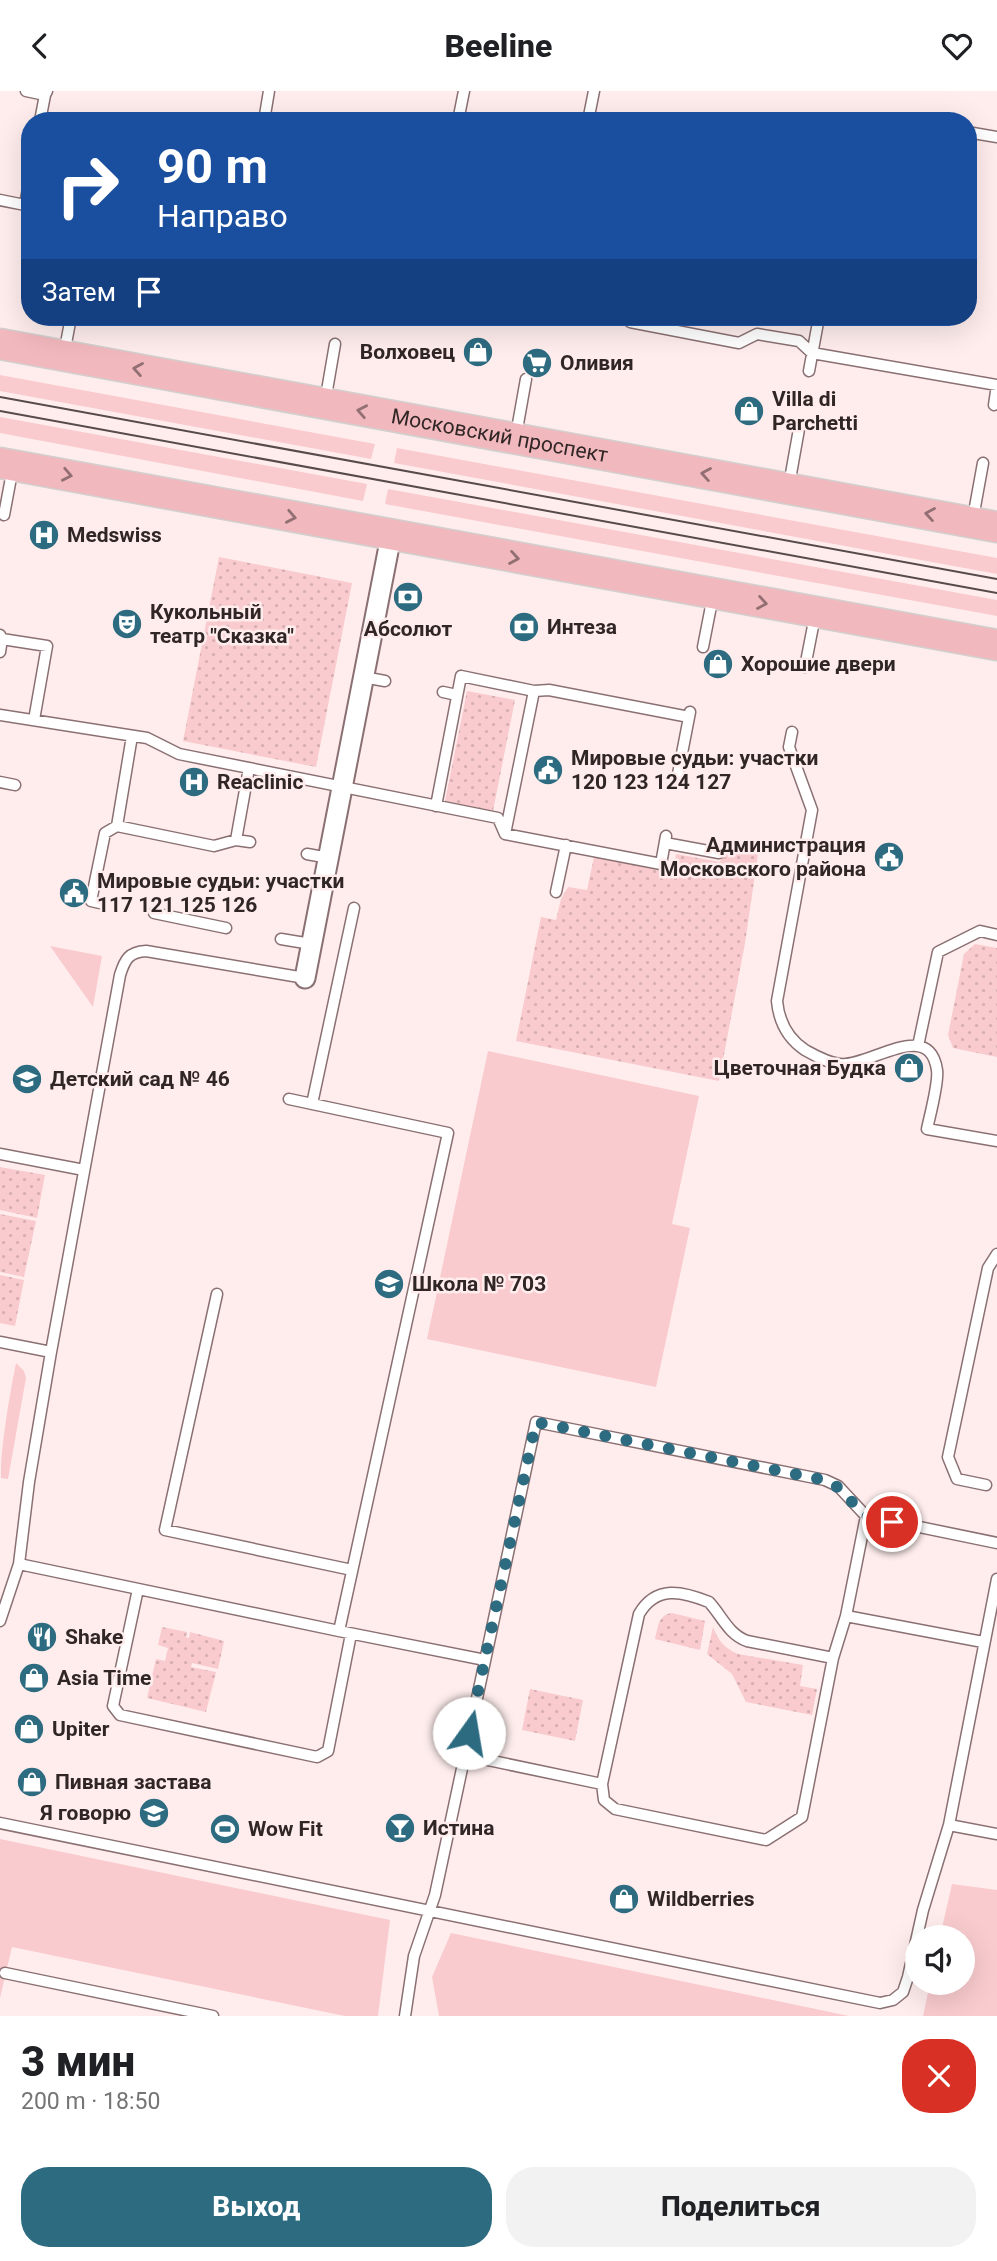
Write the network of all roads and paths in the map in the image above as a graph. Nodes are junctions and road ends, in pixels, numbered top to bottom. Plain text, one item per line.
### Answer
1 (26, 91) edge
2 (269, 91) edge
3 (464, 91) edge
4 (594, 91) edge
5 (46, 93) edge
6 (42, 112) edge
7 (266, 112) edge
8 (460, 112) edge
9 (590, 112) edge
10 (977, 134) edge
11 (997, 137) edge
12 (0, 200) edge
13 (21, 204) edge
14 (69, 326) edge
15 (655, 326) edge
16 (817, 326) edge
17 (0, 344) edge
18 (335, 344) dead end
19 (812, 353) junction
20 (64, 355) junction
21 (809, 371) dead end
22 (526, 379) dead end
23 (997, 385) edge
24 (324, 404) junction
25 (994, 405) dead end
26 (799, 429) dead end
27 (515, 439) junction
28 (983, 463) dead end
29 (6, 464) edge
30 (789, 489) junction
31 (4, 515) dead end
32 (985, 525) edge
33 (391, 536) junction
34 (713, 594) junction
35 (816, 613) junction
36 (1, 637) edge
37 (997, 645) edge
38 (703, 647) dead end
39 (0, 652) edge
40 (805, 667) dead end
41 (363, 677) junction
42 (385, 681) dead end
43 (534, 691) junction
44 (443, 692) dead end
45 (457, 695) junction
46 (0, 715) edge
47 (34, 720) junction
48 (792, 732) dead end
49 (132, 736) junction
50 (249, 768) junction
51 (678, 774) dead end
52 (0, 782) edge
53 (15, 785) dead end
54 (342, 787) junction
55 (436, 806) junction
56 (117, 826) junction
57 (505, 834) junction
58 (236, 840) junction
59 (250, 842) dead end
60 (566, 845) junction
61 (719, 853) dead end
62 (307, 854) dead end
63 (328, 858) junction
64 (556, 892) dead end
65 (100, 903) dead end
66 (354, 908) dead end
67 (154, 913) dead end
68 (226, 928) dead end
69 (997, 935) edge
70 (281, 939) dead end
71 (311, 944) junction
72 (305, 978) joint
73 (918, 1046) junction
74 (289, 1099) dead end
75 (312, 1104) junction
76 (997, 1142) edge
77 (0, 1154) edge
78 (85, 1170) junction
79 (997, 1254) edge
80 (217, 1294) dead end
81 (0, 1342) edge
82 (51, 1352) junction
83 (986, 1485) dead end
84 (866, 1516) junction
85 (997, 1543) edge
86 (19, 1564) junction
87 (352, 1570) junction
88 (997, 1579) edge
89 (138, 1589) junction
90 (846, 1616) junction
91 (0, 1621) edge
92 (339, 1631) junction
93 (351, 1634) junction
94 (983, 1642) junction
95 (833, 1658) junction
96 (485, 1660) junction
97 (464, 1755) junction
98 (602, 1784) junction
99 (0, 1823) edge
100 (949, 1825) junction
101 (997, 1834) edge
102 (431, 1910) junction
103 (5, 1973) dead end
104 (213, 2016) edge
105 (404, 2016) edge

1 - 5 lane
2 - 7 lane
3 - 8 lane
4 - 9 lane
5 - 6 lane
10 - 11 lane
12 - 13 lane
14 - 20 lane
15 - 19 lane
16 - 19 lane
17 - 20 main road, Московский проспект
18 - 24 lane
19 - 21 lane
19 - 23 lane
24 -> 20 main road, Московский проспект
22 - 27 lane
23 - 25 lane
27 -> 24 main road, Московский проспект
26 - 30 lane
30 -> 27 main road, Московский проспект
28 - 32 lane
29 - 31 lane
29 -> 33 main road
32 -> 30 main road, Московский проспект
33 -> 34 main road
33 - 41 street
34 -> 35 main road
34 - 38 lane
35 - 37 main road
35 - 40 lane
36 - 39 lane
36 - 47 lane
41 - 42 lane
41 - 54 street
43 - 45 lane
43 - 51 lane
43 - 57 lane
44 - 45 lane
45 - 55 lane
46 - 47 lane
47 - 49 lane
48 - 73 lane
49 - 50 lane
49 - 56 lane
50 - 54 lane
50 - 58 lane
52 - 53 lane
54 - 55 lane
54 - 63 street
55 - 57 lane
56 - 58 lane
56 - 65 lane
57 - 60 lane
58 - 59 lane
60 - 61 lane
60 - 64 lane
62 - 63 lane
63 - 71 street
66 - 75 lane
67 - 68 lane
69 - 73 lane
70 - 71 lane
71 - 72 street
72 - 78 lane
73 - 76 lane
74 - 75 lane
75 - 87 lane
77 - 78 lane
78 - 82 lane
79 - 83 lane
80 - 87 lane
81 - 82 lane
82 - 86 lane
84 - 85 lane
84 - 90 lane
84 - 96 lane
86 - 89 lane
86 - 91 lane
87 - 92 lane
88 - 94 lane
89 - 92 lane
89 - 93 lane
90 - 94 lane
90 - 95 lane
92 - 93 lane
93 - 96 lane
94 - 100 lane
95 - 98 lane
95 - 98 lane
96 - 97 lane
97 - 98 lane
97 - 102 lane
99 - 102 lane
100 - 101 lane
100 - 102 lane
102 - 105 lane
103 - 104 lane

